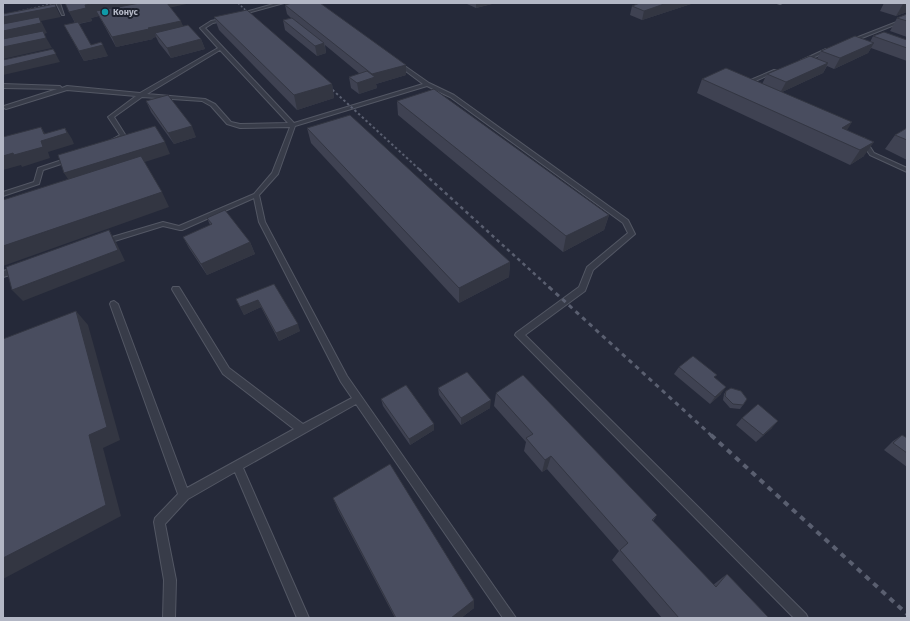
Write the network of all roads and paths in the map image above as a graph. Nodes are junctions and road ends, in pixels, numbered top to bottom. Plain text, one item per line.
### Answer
1 (58, 3) edge
2 (282, 3) edge
3 (63, 14) dead end
4 (907, 19) edge
5 (842, 45) edge
6 (221, 48) junction
7 (834, 48) edge
8 (395, 62) edge
9 (798, 62) edge
10 (783, 68) edge
11 (427, 84) junction
12 (3, 86) edge
13 (67, 88) junction
14 (747, 89) edge
15 (141, 96) junction
16 (6, 107) dead end
17 (293, 126) junction
18 (856, 137) edge
19 (110, 142) edge
20 (76, 158) edge
21 (907, 170) edge
22 (3, 194) edge
23 (256, 195) junction
24 (98, 245) edge
25 (25, 267) edge
26 (3, 274) edge
27 (176, 289) dead end
28 (114, 304) dead end
29 (358, 399) junction
30 (303, 430) junction
31 (237, 466) junction
32 (184, 495) junction
33 (505, 616) edge
34 (168, 618) edge
35 (303, 618) edge
36 (802, 618) edge

1 - 3 lane
2 - 6 lane
4 - 5 lane
6 - 15 lane
6 - 17 lane
7 - 9 lane
8 - 11 lane
10 - 14 lane
11 - 17 lane
11 - 36 lane
12 - 13 lane
13 - 15 lane
13 - 16 lane
15 - 17 lane
15 - 19 lane
17 - 23 lane
18 - 21 lane
20 - 22 lane
23 - 24 lane
23 - 29 lane
25 - 26 lane
27 - 30 lane
28 - 32 lane
29 - 30 lane
29 - 33 lane
30 - 31 lane
31 - 32 lane
31 - 35 lane
32 - 34 lane

